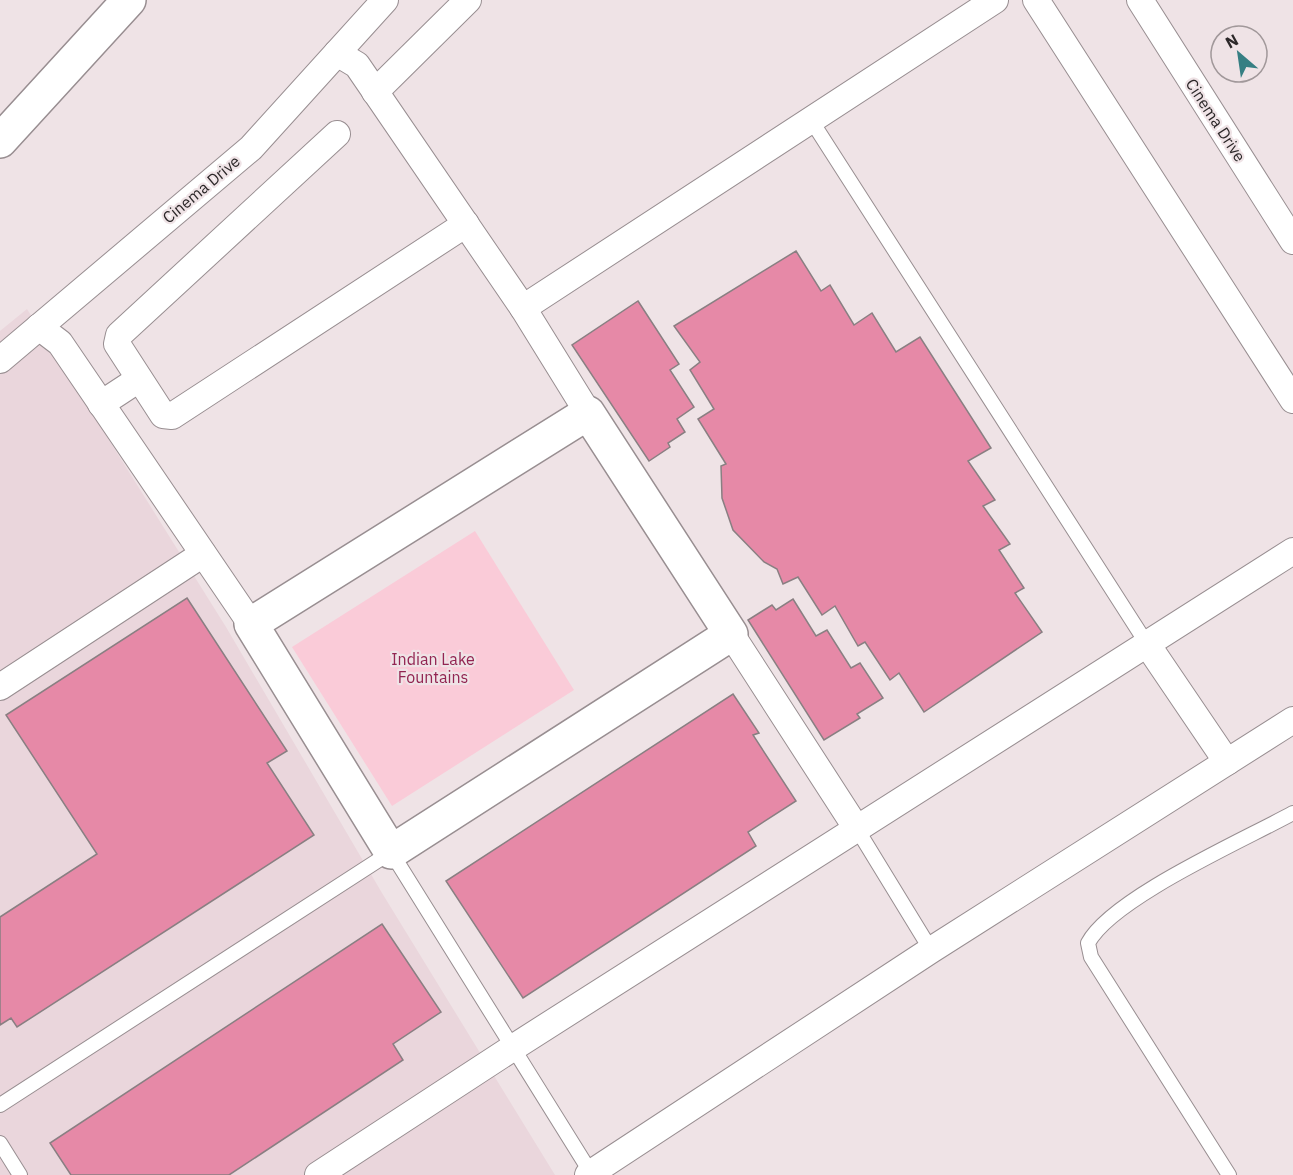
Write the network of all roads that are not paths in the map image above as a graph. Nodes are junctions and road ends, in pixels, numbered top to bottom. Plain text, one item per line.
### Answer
1 (129, 0) edge
2 (385, 0) edge
3 (468, 0) edge
4 (995, 0) edge
5 (1036, 0) edge
6 (1140, 0) edge
7 (337, 53) junction
8 (375, 92) junction
9 (811, 120) junction
10 (337, 134) dead end
11 (0, 141) edge
12 (466, 224) junction
13 (1293, 240) edge
14 (523, 308) junction
15 (39, 327) junction
16 (0, 360) edge
17 (139, 379) junction
18 (1293, 400) edge
19 (101, 404) junction
20 (588, 413) junction
21 (1293, 552) edge
22 (203, 554) junction
23 (251, 624) junction
24 (731, 634) junction
25 (1147, 644) junction
26 (0, 687) edge
27 (1293, 720) edge
28 (1227, 762) junction
29 (1293, 813) edge
30 (857, 829) junction
31 (391, 852) junction
32 (931, 950) junction
33 (514, 1047) junction
34 (0, 1106) edge
35 (0, 1143) edge
36 (590, 1174) edge
37 (20, 1175) edge
38 (318, 1175) edge
39 (1229, 1175) edge

1 - 11 main road
2 - 7 street, Cinema Drive
3 - 8 street
4 - 9 street
5 - 18 street
6 - 13 street, Cinema Drive
7 - 8 street
7 - 15 street, Cinema Drive
8 - 12 street
9 - 14 street
9 - 25 lane
10 - 17 street
12 - 14 street
12 - 17 street
14 - 20 street
15 - 16 street, Cinema Drive
15 - 19 street
17 - 19 street
19 - 22 street
20 - 23 main road
20 - 24 main road
21 - 25 street
22 - 23 street
22 - 26 street
23 - 31 main road
24 - 30 street
24 - 31 main road
25 - 28 street
25 - 30 street
27 - 28 street
28 - 32 street
29 - 39 lane
30 - 32 lane
30 - 33 street
31 - 33 lane
31 - 34 lane
32 - 36 street
33 - 36 lane
33 - 38 street
35 - 37 lane

